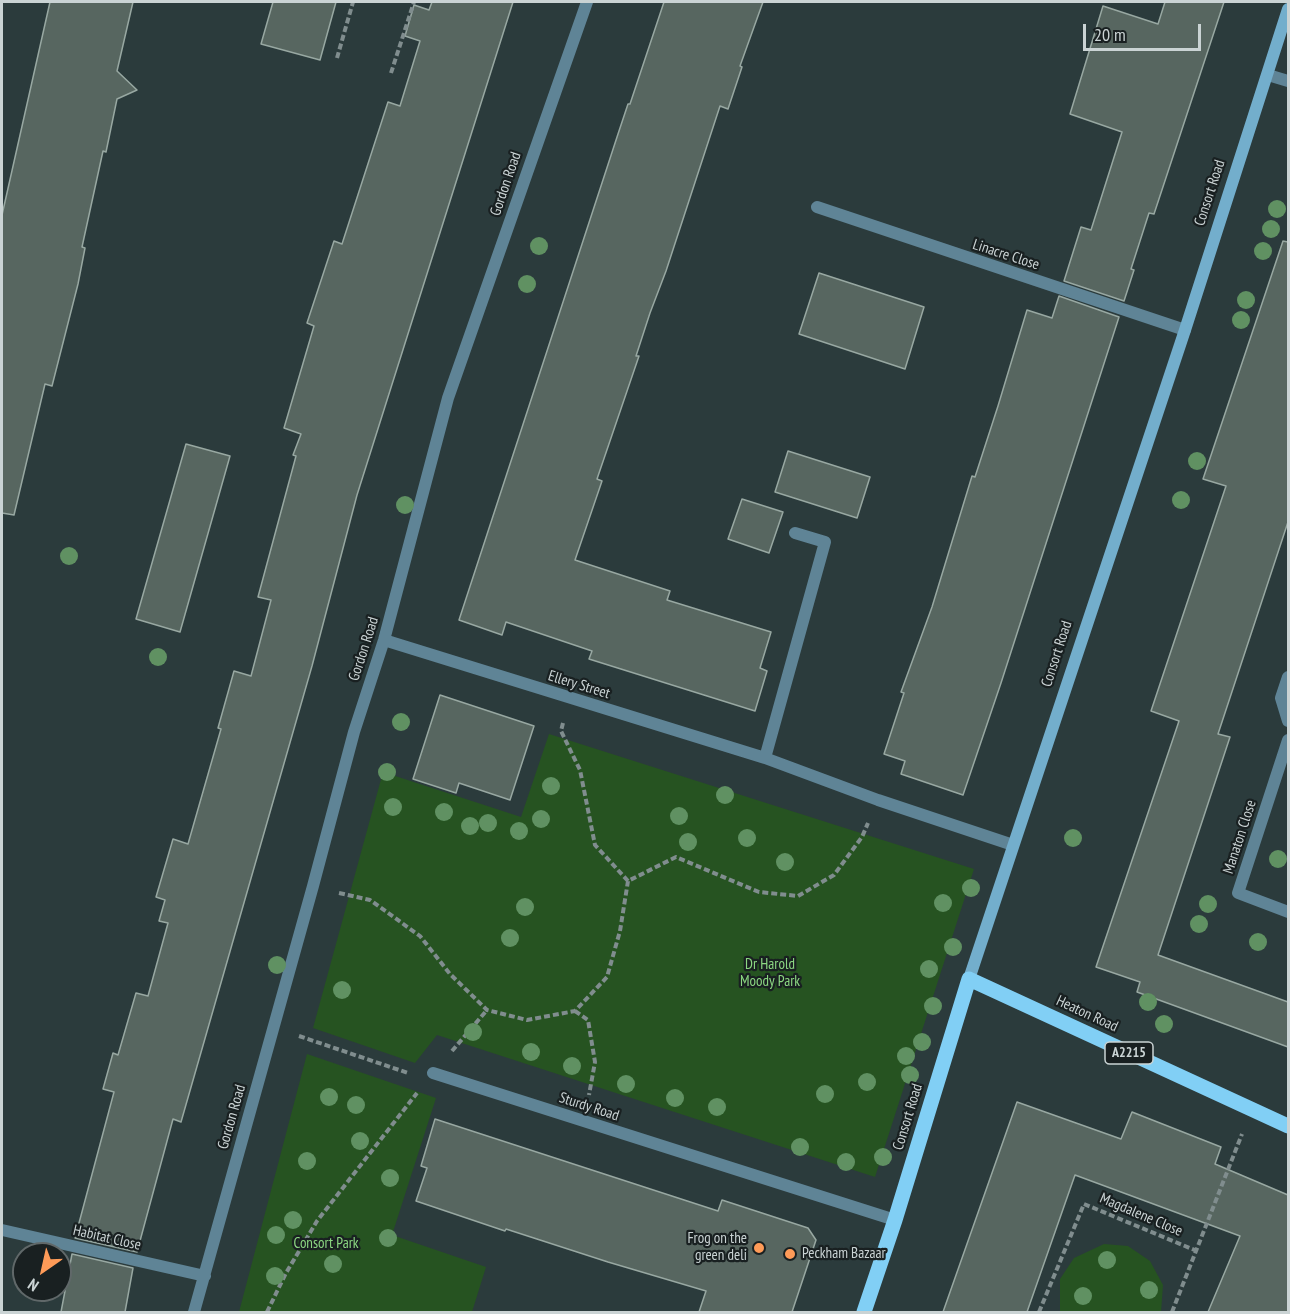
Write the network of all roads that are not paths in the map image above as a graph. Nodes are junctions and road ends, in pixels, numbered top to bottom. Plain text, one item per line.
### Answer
1 (587, 2) edge
2 (1288, 9) edge
3 (1268, 75) junction
4 (1288, 81) edge
5 (817, 207) dead end
6 (1185, 330) junction
7 (795, 533) dead end
8 (384, 640) junction
9 (1288, 677) edge
10 (1288, 721) edge
11 (1288, 740) edge
12 (765, 758) junction
13 (1013, 845) junction
14 (1288, 912) edge
15 (969, 979) junction
16 (433, 1073) road end
17 (1288, 1125) edge
18 (895, 1220) junction
19 (2, 1230) edge
20 (205, 1276) junction
21 (194, 1312) edge
22 (864, 1312) edge

1 - 8 street, Gordon Road
2 - 3 street, Consort Road
3 - 4 street
3 - 6 street, Consort Road
5 - 6 street, Linacre Close
6 - 13 street, Consort Road
7 - 12 street
8 - 12 street, Ellery Street
8 - 20 street, Gordon Road
9 - 10 street
11 - 14 street, Manaton Close
12 - 13 street, Ellery Street
13 - 15 street, Consort Road
15 - 17 main road, Heaton Road / A2215
15 - 18 main road, Consort Road
16 - 18 street, Sturdy Road
18 - 22 main road, Consort Road
19 - 20 street, Habitat Close
20 - 21 street, Gordon Road

